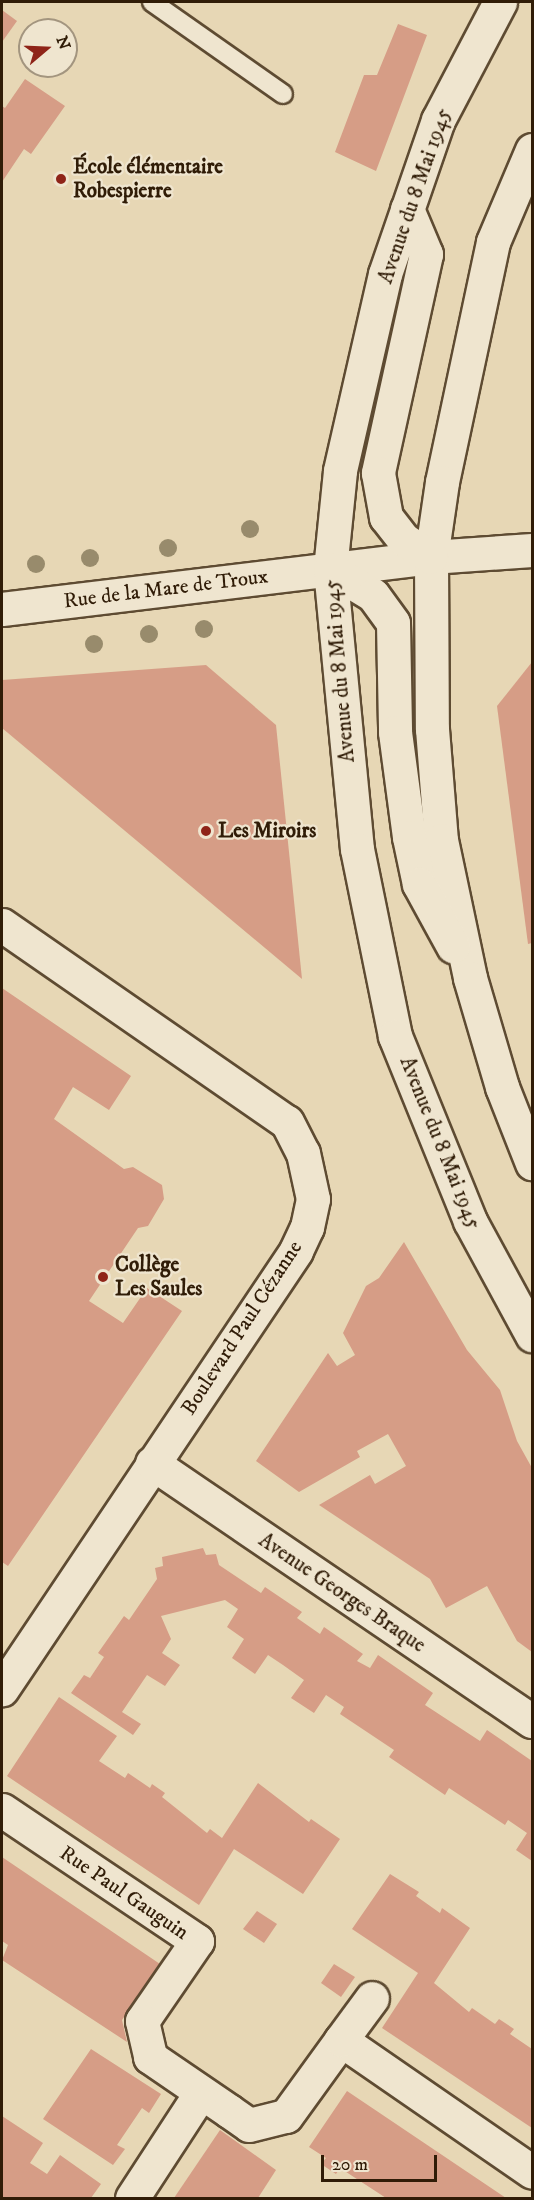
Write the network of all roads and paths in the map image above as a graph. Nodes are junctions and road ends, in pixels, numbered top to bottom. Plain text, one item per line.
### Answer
1 (152, 2) edge
2 (500, 2) edge
3 (283, 94) dead end
4 (532, 150) edge
5 (407, 210) junction
6 (532, 550) edge
7 (431, 557) junction
8 (330, 569) junction
9 (2, 609) edge
10 (2, 925) edge
11 (470, 978) junction
12 (532, 1163) edge
13 (532, 1335) edge
14 (152, 1464) junction
15 (2, 1689) edge
16 (532, 1721) edge
17 (2, 1810) edge
18 (372, 1998) dead end
19 (341, 2040) junction
20 (201, 2092) junction
21 (532, 2172) edge
22 (132, 2199) edge

1 - 3 lane
2 - 5 main road, Avenue du 8 Mai 1945
4 - 7 main road
5 - 7 main road
5 - 8 main road, Avenue du 8 Mai 1945
6 - 7 main road, Rue de la Mare de Troux
7 - 8 main road, Rue de la Mare de Troux
7 - 11 main road
8 - 9 main road, Rue de la Mare de Troux
8 - 11 main road
8 - 13 main road, Avenue du 8 Mai 1945
10 - 14 main road, Boulevard Paul Cézanne
11 - 12 main road
14 - 15 main road, Boulevard Paul Cézanne
14 - 16 main road, Avenue Georges Braque
17 - 20 main road, Rue Paul Gauguin
18 - 19 main road, Rue Paul Gauguin
19 - 20 main road, Rue Paul Gauguin
19 - 21 main road
20 - 22 main road

